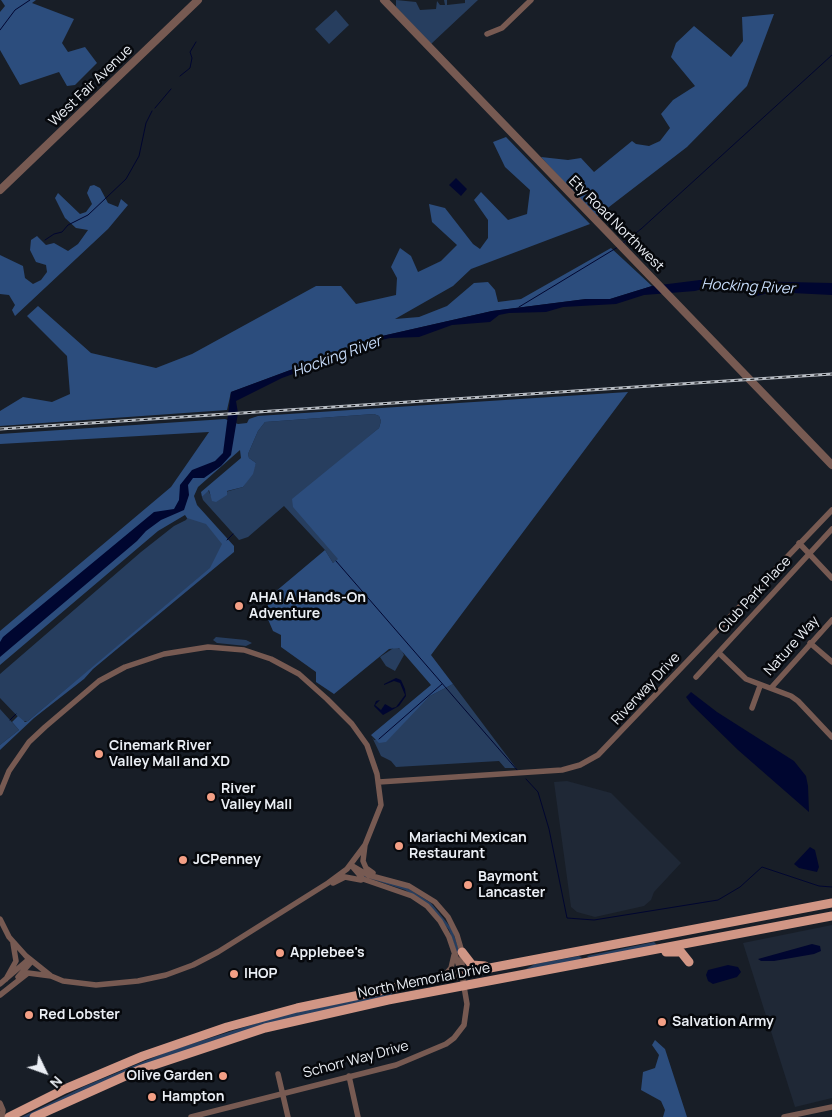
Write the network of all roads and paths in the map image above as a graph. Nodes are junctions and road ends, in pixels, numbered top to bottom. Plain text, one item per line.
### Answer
1 (198, 0) edge
2 (384, 0) edge
3 (531, 0) edge
4 (487, 34) dead end
5 (0, 190) edge
6 (832, 465) edge
7 (832, 510) edge
8 (832, 530) edge
9 (799, 543) junction
10 (809, 555) junction
11 (832, 578) edge
12 (832, 620) edge
13 (810, 642) junction
14 (719, 653) junction
15 (832, 662) edge
16 (696, 677) dead end
17 (760, 686) junction
18 (771, 688) junction
19 (752, 708) dead end
20 (832, 737) edge
21 (379, 782) junction
22 (0, 793) edge
23 (365, 845) junction
24 (351, 865) junction
25 (378, 876) junction
26 (367, 881) junction
27 (328, 883) junction
28 (832, 903) edge
29 (765, 916) junction
30 (832, 916) edge
31 (0, 919) edge
32 (13, 943) junction
33 (684, 943) junction
34 (458, 954) junction
35 (30, 960) junction
36 (602, 960) junction
37 (689, 962) dead end
38 (490, 968) junction
39 (462, 975) junction
40 (51, 976) junction
41 (441, 978) junction
42 (6, 979) junction
43 (0, 984) edge
44 (12, 984) junction
45 (464, 988) junction
46 (0, 995) edge
47 (278, 1074) dead end
48 (349, 1076) junction
49 (282, 1092) junction
50 (0, 1103) edge
51 (832, 1107) edge
52 (2, 1117) edge
53 (9, 1117) edge
54 (34, 1117) edge
55 (190, 1117) edge
56 (288, 1117) edge
57 (358, 1117) edge
58 (784, 1117) edge

1 - 5 street, West Fair Avenue
2 - 6 street, Ety Road Northwest
3 - 4 street
7 - 9 street, Riverway Drive
8 - 10 street
9 - 10 street, Club Park Place
9 - 21 street, Riverway Drive
10 - 11 street, Club Park Place
10 - 14 street, Club Park Place
12 - 13 street, Nature Way
13 - 15 street
13 - 18 street, Nature Way
14 - 16 street, Club Park Place
14 - 17 street
17 - 18 street
17 - 19 street
18 - 20 street
21 - 22 street
21 - 23 street
23 - 24 street
23 - 25 street
24 - 25 street
24 - 26 street
24 - 27 street
25 - 34 street
26 - 27 street
26 - 34 street
27 - 40 street
28 - 29 main road, North Memorial Drive
29 - 33 main road
29 - 38 main road, North Memorial Drive
30 - 33 main road, North Memorial Drive
31 - 32 street
32 - 35 street
32 - 42 street
33 - 36 main road, North Memorial Drive
34 - 38 main road, North Memorial Drive
34 - 39 street, Schorr Way Drive
34 - 41 street
35 - 40 street
35 - 42 street
35 - 44 street
36 - 37 main road
36 - 45 main road, North Memorial Drive
38 - 39 main road, North Memorial Drive
39 - 41 main road, North Memorial Drive
39 - 45 street, Schorr Way Drive
40 - 44 street
41 - 53 main road, North Memorial Drive
42 - 43 street
44 - 46 street
45 - 48 street, Schorr Way Drive
45 - 54 main road, North Memorial Drive
47 - 49 street
48 - 49 street, Schorr Way Drive
48 - 57 street
49 - 55 street, Schorr Way Drive
49 - 56 street
50 - 52 street
51 - 58 street

